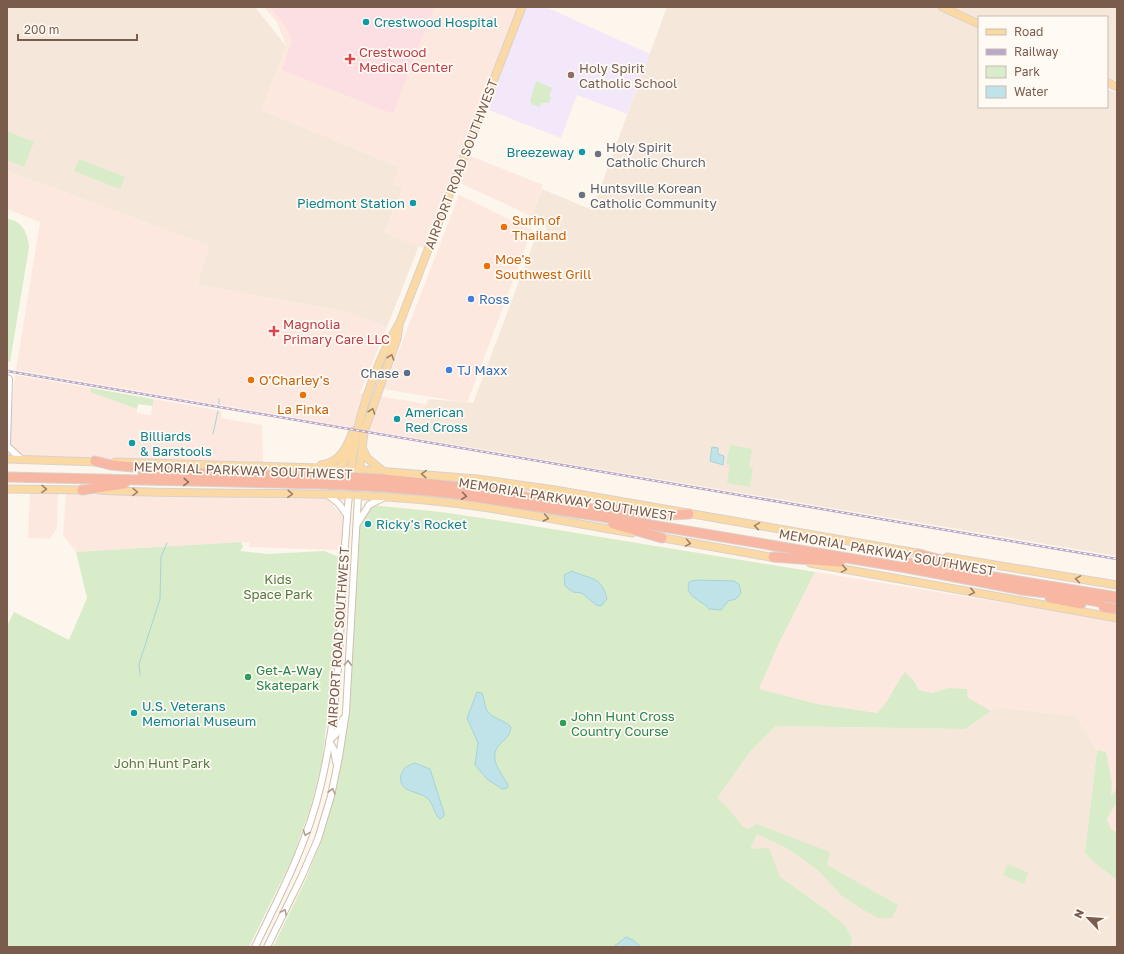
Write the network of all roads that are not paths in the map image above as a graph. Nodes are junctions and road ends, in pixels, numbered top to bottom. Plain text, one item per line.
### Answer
1 (522, 7) edge
2 (942, 7) edge
3 (978, 24) edge
4 (1108, 82) edge
5 (1117, 87) edge
6 (400, 322) junction
7 (8, 379) edge
8 (8, 393) edge
9 (361, 412) junction
10 (357, 431) junction
11 (7, 446) edge
12 (362, 447) junction
13 (7, 459) edge
14 (22, 460) junction
15 (95, 461) junction
16 (297, 468) junction
17 (330, 468) junction
18 (339, 468) junction
19 (351, 469) junction
20 (359, 469) junction
21 (7, 472) edge
22 (181, 473) junction
23 (7, 477) edge
24 (384, 479) junction
25 (149, 480) junction
26 (321, 480) junction
27 (7, 488) edge
28 (82, 490) junction
29 (349, 495) junction
30 (328, 496) junction
31 (358, 496) junction
32 (384, 497) junction
33 (590, 508) junction
34 (573, 513) junction
35 (689, 514) junction
36 (347, 515) junction
37 (355, 528) junction
38 (662, 538) junction
39 (918, 554) junction
40 (773, 558) junction
41 (907, 568) junction
42 (1107, 584) junction
43 (1022, 585) junction
44 (1117, 585) edge
45 (1117, 590) edge
46 (1117, 597) edge
47 (1103, 605) junction
48 (1117, 607) edge
49 (1117, 618) edge
50 (346, 712) junction
51 (329, 741) junction
52 (336, 771) junction
53 (260, 936) junction
54 (269, 945) edge
55 (250, 947) edge
56 (254, 947) edge

1 - 6 main road, AIRPORT ROAD SOUTHWEST
2 - 3 main road
4 - 5 main road
6 - 9 main road, AIRPORT ROAD SOUTHWEST
12 -> 6 main road, AIRPORT ROAD SOUTHWEST
7 - 8 street
8 - 11 street
9 - 10 main road, AIRPORT ROAD SOUTHWEST
9 - 16 main road
10 - 18 main road
10 - 19 main road, AIRPORT ROAD SOUTHWEST
11 - 14 street
12 - 20 main road, AIRPORT ROAD SOUTHWEST
12 - 24 main road
13 - 14 main road
14 - 15 main road
15 - 16 main road
15 - 22 highway
16 - 17 main road
17 - 18 main road
17 - 30 main road
18 - 19 main road
19 - 20 main road
19 - 29 main road, AIRPORT ROAD SOUTHWEST
20 - 24 main road
20 - 31 main road, AIRPORT ROAD SOUTHWEST
21 - 22 highway, MEMORIAL PARKWAY SOUTHWEST
22 - 26 highway, MEMORIAL PARKWAY SOUTHWEST
23 - 25 highway, MEMORIAL PARKWAY SOUTHWEST
24 - 26 highway, MEMORIAL PARKWAY SOUTHWEST, bridge
24 - 32 main road
24 - 33 highway, MEMORIAL PARKWAY SOUTHWEST
24 -> 34 highway, MEMORIAL PARKWAY SOUTHWEST
35 -> 24 main road
25 -> 26 highway, MEMORIAL PARKWAY SOUTHWEST
25 - 28 highway
27 -> 28 main road
28 -> 30 main road
29 - 30 main road
29 - 31 main road
29 - 36 street, AIRPORT ROAD SOUTHWEST
30 - 36 street
31 - 32 main road
31 - 37 street, AIRPORT ROAD SOUTHWEST
32 - 37 street
32 -> 38 main road
33 - 35 highway
33 - 43 highway, MEMORIAL PARKWAY SOUTHWEST
34 - 38 highway
34 - 41 highway, MEMORIAL PARKWAY SOUTHWEST
39 -> 35 main road
36 - 51 street, AIRPORT ROAD SOUTHWEST
50 -> 37 street, AIRPORT ROAD SOUTHWEST
38 -> 40 main road
42 -> 39 main road
39 - 43 highway
40 - 41 highway
40 -> 47 main road
41 - 43 highway, MEMORIAL PARKWAY SOUTHWEST
42 - 44 main road
42 - 45 main road
43 - 47 highway, MEMORIAL PARKWAY SOUTHWEST
43 - 47 highway
46 - 47 highway, MEMORIAL PARKWAY SOUTHWEST
47 - 48 highway, bridge
47 - 49 main road
50 - 51 street
50 - 52 street, AIRPORT ROAD SOUTHWEST
51 - 52 street
51 -> 53 street, AIRPORT ROAD SOUTHWEST
54 -> 52 street, AIRPORT ROAD SOUTHWEST
53 - 55 street
53 - 56 street, AIRPORT ROAD SOUTHWEST

